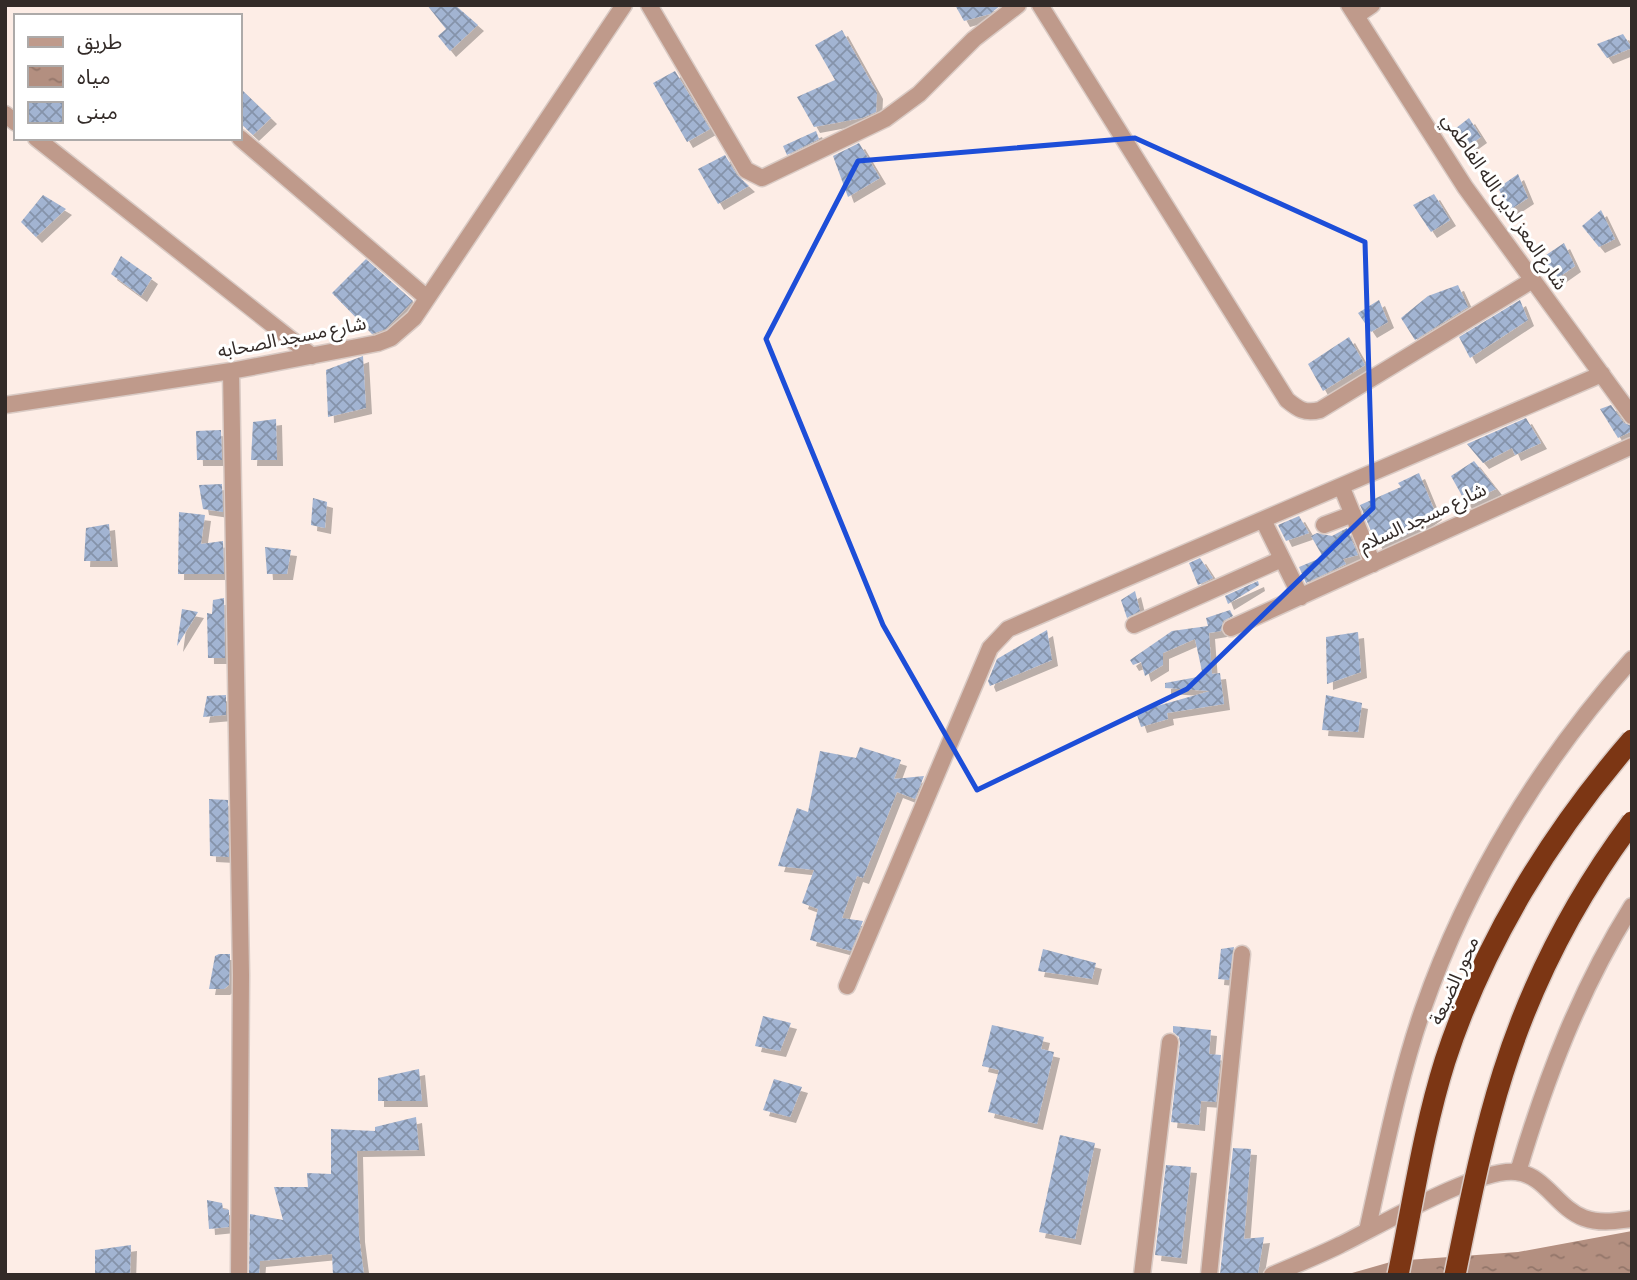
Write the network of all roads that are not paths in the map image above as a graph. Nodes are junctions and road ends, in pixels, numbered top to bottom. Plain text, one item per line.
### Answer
1 (624, 5) edge
2 (649, 5) edge
3 (1018, 5) edge
4 (1040, 5) edge
5 (1372, 5) edge
6 (1352, 11) edge
7 (39, 140) edge
8 (242, 140) edge
9 (1531, 281) junction
10 (427, 298) junction
11 (312, 356) junction
12 (231, 371) junction
13 (1602, 374) junction
14 (5, 405) edge
15 (1632, 416) edge
16 (1632, 446) edge
17 (1342, 488) junction
18 (1353, 514) junction
19 (1263, 520) junction
20 (1324, 525) dead end
21 (1282, 559) junction
22 (1373, 564) junction
23 (1301, 597) junction
24 (1135, 625) dead end
25 (1231, 628) dead end
26 (1632, 659) edge
27 (1632, 740) edge
28 (1632, 822) edge
29 (1632, 906) edge
30 (1242, 954) dead end
31 (847, 986) dead end
32 (1170, 1042) dead end
33 (1518, 1172) junction
34 (1632, 1219) edge
35 (1367, 1231) junction
36 (239, 1275) edge
37 (1142, 1275) edge
38 (1209, 1275) edge
39 (1272, 1275) edge
40 (1398, 1275) edge
41 (1455, 1275) edge

1 - 10 street, شارع مسجد الصحابه
2 - 3 street
4 - 9 street
5 - 6 street
6 - 9 street, شارع المعز لدين الله الفاطمي
7 - 11 street
8 - 10 street
9 - 13 street, شارع المعز لدين الله الفاطمي
10 - 11 street, شارع مسجد الصحابه
11 - 12 street, شارع مسجد الصحابه
12 - 14 street, شارع مسجد الصحابه
12 - 36 street
13 - 15 street, شارع المعز لدين الله الفاطمي
13 - 17 street
16 - 22 street, شارع مسجد السلام
17 - 18 street
17 - 19 street
18 - 20 street
18 - 22 street
19 - 21 street
19 - 31 street
21 - 23 street
21 - 24 street
22 - 23 street, شارع مسجد السلام
23 - 25 street, شارع مسجد السلام
26 - 35 street
27 - 40 highway, محور الضبعة, bridge
28 - 41 highway, bridge
29 - 33 street
30 - 38 street
32 - 37 street
33 - 34 street
33 - 35 street
35 - 39 street

